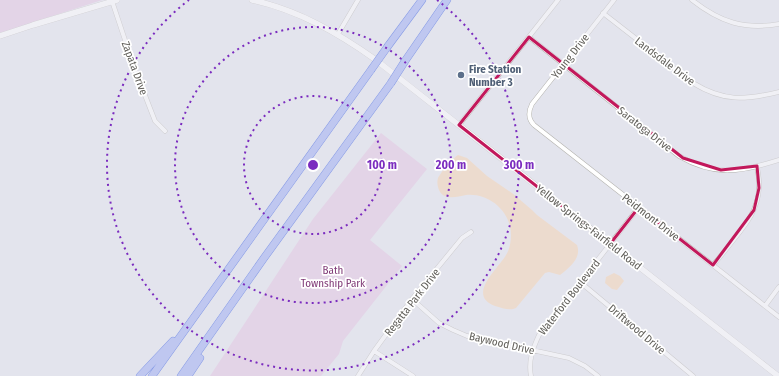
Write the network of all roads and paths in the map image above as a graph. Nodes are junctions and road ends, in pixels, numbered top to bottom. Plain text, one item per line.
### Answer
1 (252, 0) edge
2 (358, 0) edge
3 (422, 0) edge
4 (447, 0) edge
5 (558, 0) edge
6 (614, 0) edge
7 (692, 0) edge
8 (115, 1) edge
9 (604, 13) junction
10 (779, 24) edge
11 (338, 34) junction
12 (0, 36) edge
13 (529, 38) junction
14 (563, 64) junction
15 (779, 92) edge
16 (529, 113) joint
17 (459, 126) junction
18 (165, 131) dead end
19 (779, 160) edge
20 (757, 166) junction
21 (639, 207) junction
22 (471, 232) dead end
23 (610, 244) junction
24 (264, 258) junction
25 (714, 266) junction
26 (580, 282) junction
27 (779, 287) edge
28 (207, 299) junction
29 (412, 299) junction
30 (765, 306) junction
31 (779, 317) edge
32 (532, 350) junction
33 (374, 351) junction
34 (140, 376) edge
35 (152, 376) edge
36 (181, 376) edge
37 (188, 376) edge
38 (358, 376) edge
39 (413, 376) edge
40 (531, 376) edge
41 (598, 376) edge
42 (693, 376) edge
43 (778, 376) edge

1 - 11 main road, Yellow Springs-Fairfield Road
2 - 11 street
3 - 28 highway, bridge
4 - 24 highway, bridge
5 - 13 street
6 - 9 street, Young Drive
7 - 10 street
8 - 12 main road
8 - 18 street, Zapata Drive
9 - 14 street, Young Drive
9 - 15 street, Landsdale Drive
11 - 17 main road, Yellow Springs-Fairfield Road
13 - 14 street, Saratoga Drive
13 - 17 street
14 - 16 street, Young Drive
14 - 20 street, Saratoga Drive
16 - 21 street, Peidmont Drive
17 - 23 main road, Yellow Springs-Fairfield Road
19 - 20 street, Saratoga Drive
20 - 25 street
21 - 23 street, Waterford Boulevard
21 - 25 street, Peidmont Drive
22 - 29 street, Regatta Park Drive
23 - 26 street, Waterford Boulevard
23 - 43 main road, Yellow Springs-Fairfield Road
24 - 36 highway
24 - 37 highway
25 - 30 street, Peidmont Drive
26 - 32 street, Waterford Boulevard
26 - 42 street, Driftwood Drive
27 - 30 street
28 - 34 highway
28 - 35 highway
29 - 32 street, Baywood Drive
29 - 33 street, Regatta Park Drive
30 - 31 street, Peidmont Drive
32 - 40 street, Waterford Boulevard
32 - 41 street, Baywood Drive
33 - 38 street, Regatta Park Drive
33 - 39 street

